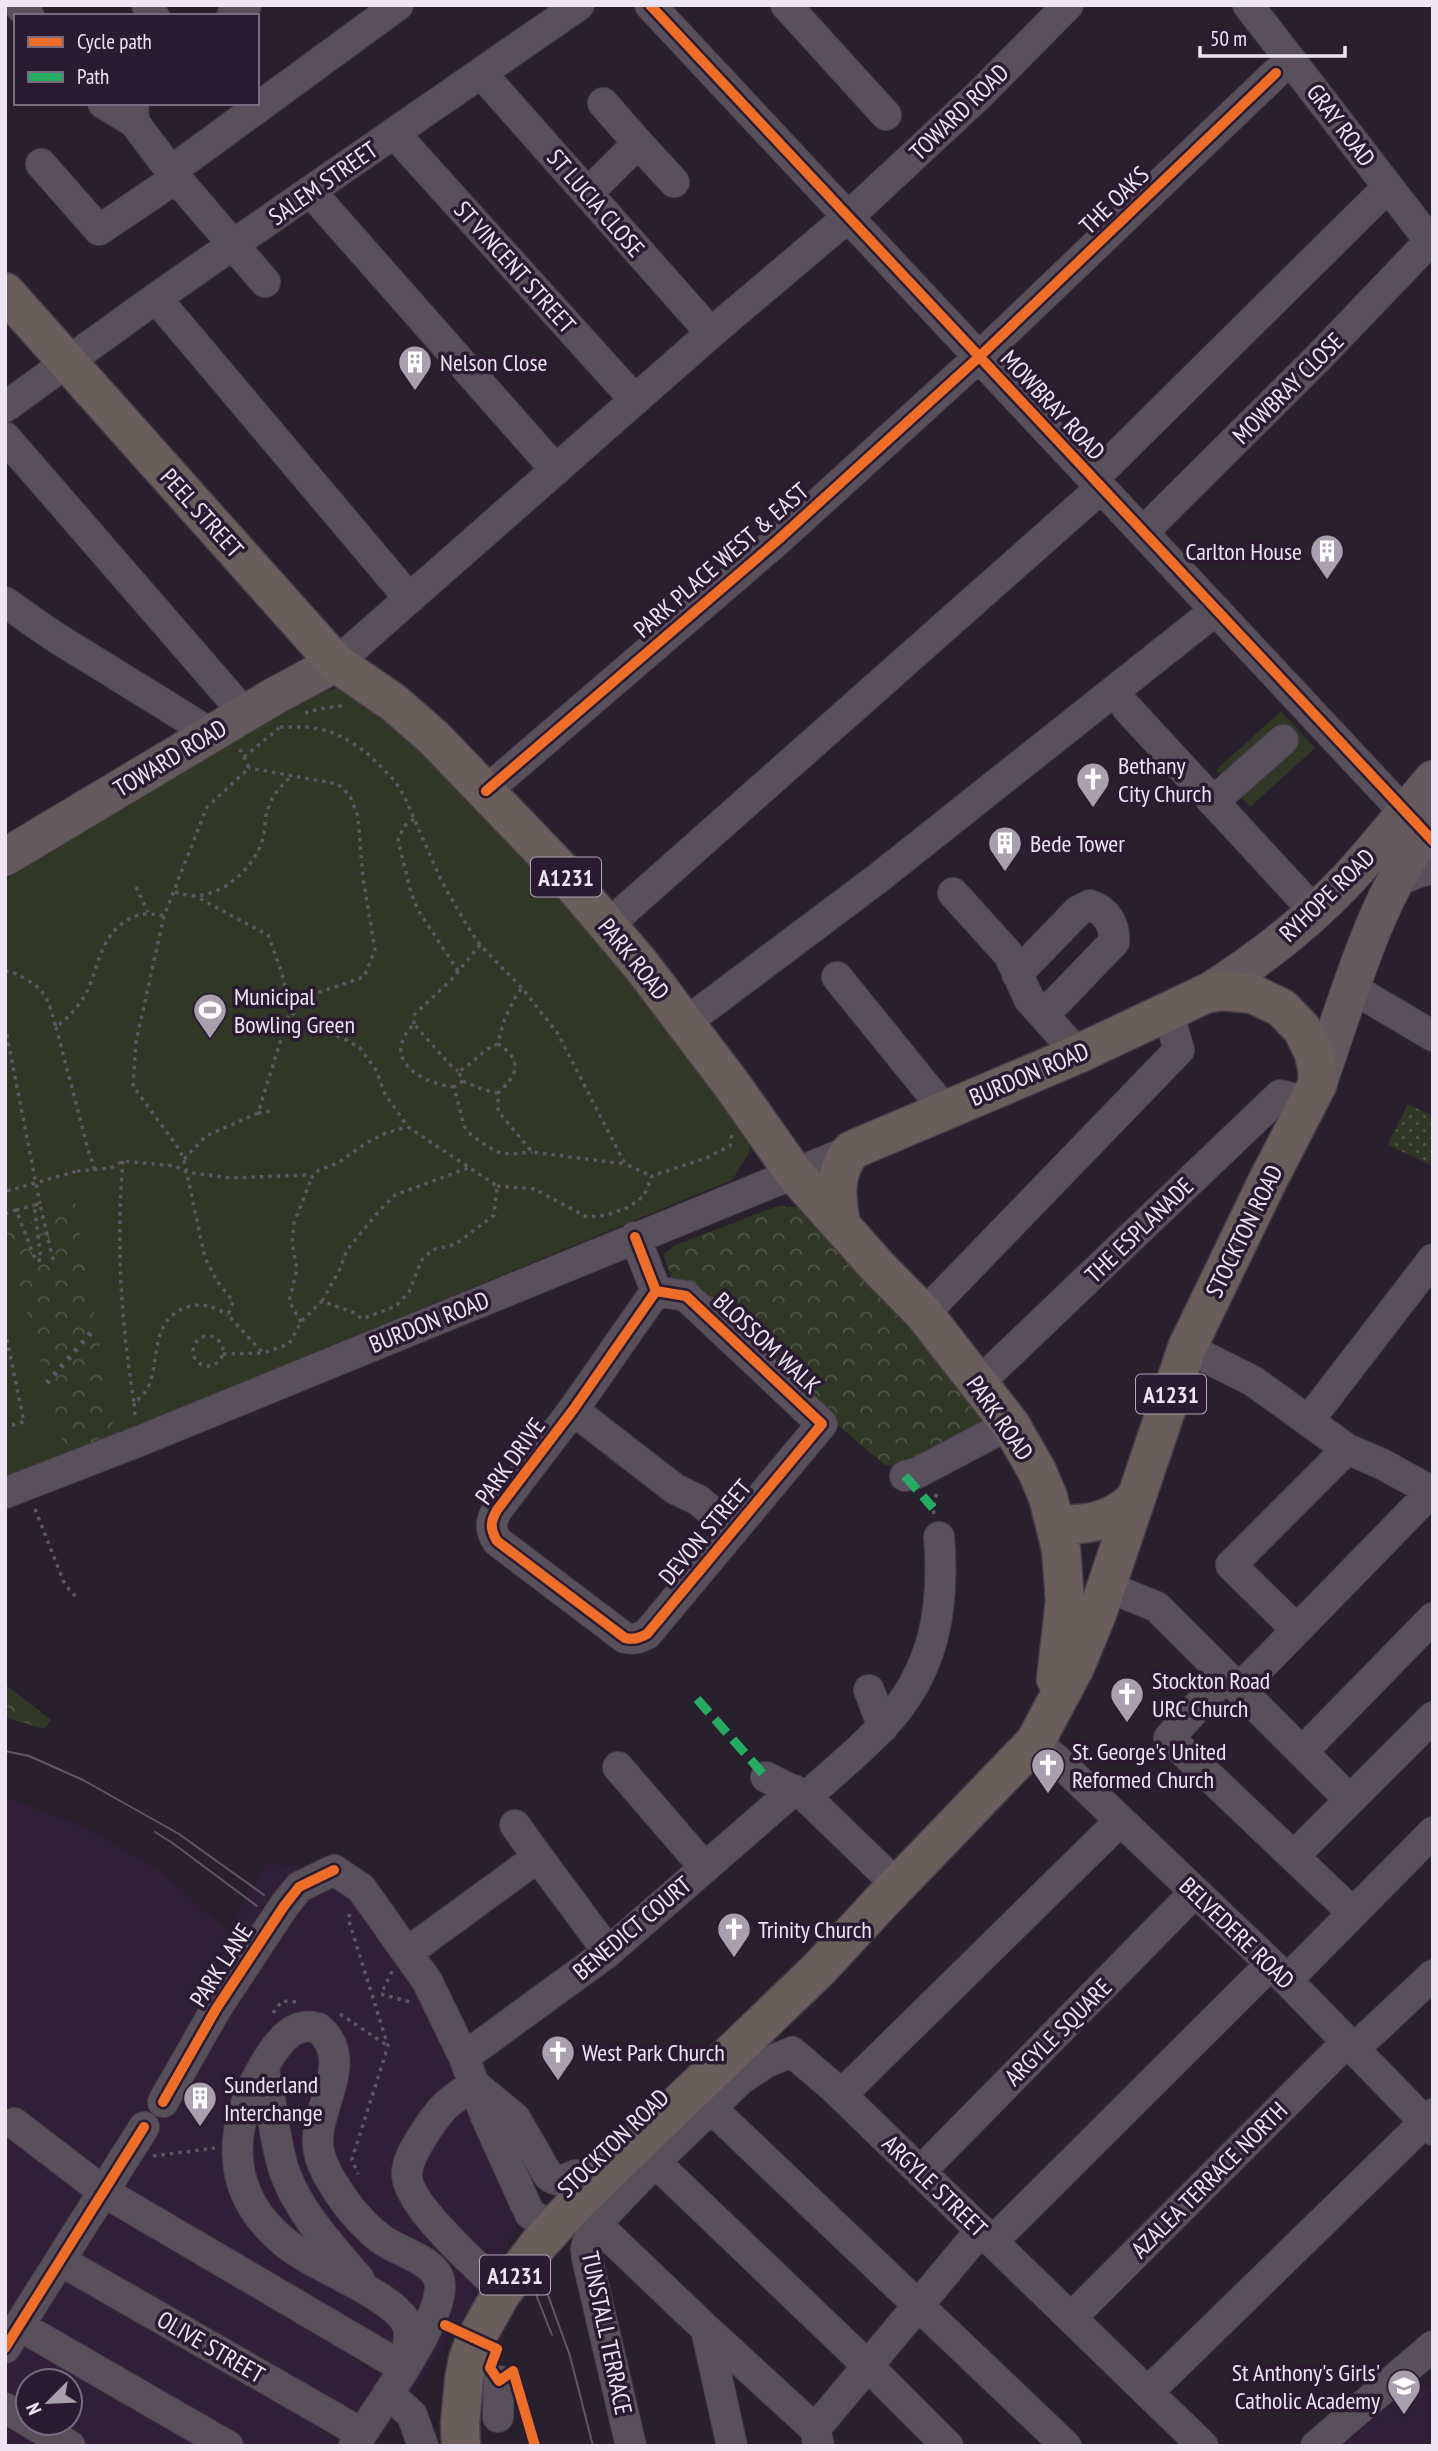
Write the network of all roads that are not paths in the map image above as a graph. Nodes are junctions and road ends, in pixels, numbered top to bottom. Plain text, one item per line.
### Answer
1 (398, 5) edge
2 (579, 5) edge
3 (650, 5) edge
4 (786, 5) edge
5 (1068, 5) edge
6 (1248, 5) edge
7 (481, 73) junction
8 (1276, 73) dead end
9 (603, 103) dead end
10 (109, 105) edge
11 (133, 113) edge
12 (886, 115) dead end
13 (394, 133) junction
14 (638, 143) junction
15 (41, 164) dead end
16 (174, 174) junction
17 (674, 182) dead end
18 (1388, 187) junction
19 (310, 191) junction
20 (587, 193) junction
21 (849, 217) junction
22 (1430, 237) edge
23 (234, 244) junction
24 (265, 282) dead end
25 (156, 298) junction
26 (10, 306) edge
27 (711, 334) junction
28 (979, 357) junction
29 (68, 362) junction
30 (635, 400) junction
31 (5, 407) edge
32 (5, 436) edge
33 (556, 470) junction
34 (1097, 483) junction
35 (1143, 533) junction
36 (409, 598) junction
37 (5, 602) edge
38 (1216, 610) junction
39 (336, 663) junction
40 (1127, 708) dead end
41 (228, 724) junction
42 (1283, 740) dead end
43 (1433, 779) edge
44 (486, 791) junction
45 (1213, 802) junction
46 (1424, 828) edge
47 (5, 857) edge
48 (1433, 869) edge
49 (1395, 881) junction
50 (953, 893) dead end
51 (1315, 912) junction
52 (608, 925) junction
53 (1017, 974) junction
54 (1356, 976) junction
55 (837, 977) dead end
56 (1205, 994) junction
57 (1168, 1012) junction
58 (1044, 1015) junction
59 (685, 1023) junction
60 (1433, 1036) edge
61 (1078, 1054) junction
62 (1313, 1092) junction
63 (944, 1110) junction
64 (745, 1136) junction
65 (845, 1162) junction
66 (794, 1173) junction
67 (746, 1191) junction
68 (841, 1224) junction
69 (635, 1237) junction
70 (1433, 1259) edge
71 (656, 1291) junction
72 (924, 1314) junction
73 (1187, 1348) junction
74 (979, 1386) junction
75 (573, 1410) junction
76 (1309, 1420) junction
77 (822, 1424) joint
78 (1010, 1424) junction
79 (1347, 1449) junction
80 (905, 1476) dead end
81 (1432, 1492) edge
82 (5, 1493) edge
83 (1135, 1499) junction
84 (1055, 1523) junction
85 (734, 1530) junction
86 (939, 1537) dead end
87 (1106, 1586) junction
88 (1433, 1618) edge
89 (610, 1627) joint
90 (1296, 1629) junction
91 (1232, 1682) junction
92 (869, 1690) dead end
93 (1433, 1717) edge
94 (883, 1727) junction
95 (1042, 1729) junction
96 (1302, 1752) junction
97 (618, 1767) dead end
98 (766, 1777) dead end
99 (800, 1794) junction
100 (1350, 1800) junction
101 (1121, 1821) junction
102 (515, 1825) dead end
103 (1433, 1832) edge
104 (1294, 1856) junction
105 (538, 1857) junction
106 (705, 1868) junction
107 (1195, 1892) junction
108 (889, 1893) junction
109 (1353, 1913) junction
110 (598, 1938) dead end
111 (408, 1952) junction
112 (1279, 1972) junction
113 (1433, 1975) edge
114 (1350, 2045) junction
115 (464, 2057) junction
116 (263, 2067) junction
117 (837, 2091) junction
118 (485, 2100) junction
119 (711, 2108) junction
120 (1430, 2122) edge
121 (14, 2123) dead end
122 (655, 2162) junction
123 (920, 2172) junction
124 (104, 2192) junction
125 (551, 2215) junction
126 (987, 2236) junction
127 (61, 2261) junction
128 (488, 2277) junction
129 (371, 2292) junction
130 (918, 2305) junction
131 (1071, 2318) junction
132 (706, 2329) junction
133 (13, 2337) edge
134 (1433, 2346) edge
135 (869, 2367) junction
136 (1433, 2371) edge
137 (396, 2381) junction
138 (499, 2381) dead end
139 (1386, 2385) junction
140 (1148, 2392) junction
141 (498, 2417) dead end
142 (817, 2437) edge
143 (357, 2440) edge
144 (931, 2440) edge
145 (461, 2445) edge
146 (228, 2446) edge
147 (423, 2446) edge
148 (631, 2446) edge
149 (732, 2446) edge
150 (1066, 2446) edge
151 (1203, 2446) edge
152 (1316, 2446) edge

1 - 16 street
2 - 7 street, SALEM STREET
3 - 21 street, MOWBRAY ROAD
4 - 12 street
5 - 21 street, TOWARD ROAD
6 - 18 street, GRAY ROAD
7 - 13 street, SALEM STREET
7 - 20 street, ST LUCIA CLOSE
8 - 28 street, THE OAKS
9 - 14 street
10 - 11 street
11 - 16 street
13 - 19 street, SALEM STREET
13 - 30 street, ST VINCENT STREET
14 - 17 street
14 - 20 street
15 - 16 street
16 - 23 street
18 - 22 street, GRAY ROAD
18 - 34 street
19 - 23 street, SALEM STREET
19 - 33 street
20 - 27 street, ST LUCIA CLOSE
21 - 27 street, TOWARD ROAD
21 - 28 street, MOWBRAY ROAD
22 - 35 street, MOWBRAY CLOSE
23 - 24 street
23 - 25 street, SALEM STREET
25 - 29 street, SALEM STREET
25 - 36 street
26 - 29 highway, A1231
27 - 30 street, TOWARD ROAD
28 - 34 street, MOWBRAY ROAD
28 - 44 street, PARK PLACE WEST & EAST
29 - 31 street, SALEM STREET
29 - 39 highway, PEEL STREET / A1231
30 - 33 street, TOWARD ROAD
32 - 41 street
33 - 36 street, TOWARD ROAD
34 - 35 street, MOWBRAY ROAD
34 - 52 street
35 - 38 street, MOWBRAY ROAD
36 - 39 street, TOWARD ROAD
37 - 41 street
38 - 46 street, MOWBRAY ROAD
38 - 59 street
39 - 41 main road, TOWARD ROAD
39 - 44 highway, PARK ROAD / A1231
40 - 45 street
41 - 47 main road, TOWARD ROAD
42 - 45 street
43 - 46 main road, RYHOPE ROAD
44 - 52 highway, PARK ROAD / A1231
45 - 51 street
46 - 49 main road, RYHOPE ROAD
46 - 51 main road, RYHOPE ROAD
48 - 49 street
49 - 54 main road, RYHOPE ROAD
50 - 53 street
51 - 56 main road, RYHOPE ROAD
52 - 59 highway, PARK ROAD / A1231
53 - 58 street
53 - 58 street
54 - 60 street
54 - 62 main road, STOCKTON ROAD
55 - 63 street
56 - 57 highway, BURDON ROAD / A1231
56 - 62 highway, A1231
57 - 61 highway, BURDON ROAD / A1231
57 - 72 street
58 - 61 street
59 - 64 highway, PARK ROAD / A1231
61 - 63 highway, BURDON ROAD / A1231
62 - 73 highway, STOCKTON ROAD / A1231
62 - 74 street, THE ESPLANADE
63 - 65 highway, BURDON ROAD / A1231
64 - 65 highway, A1231
64 - 66 highway, PARK ROAD / A1231
65 - 66 street, BURDON ROAD
65 - 68 highway
66 - 67 street, BURDON ROAD
66 - 68 highway, PARK ROAD / A1231
67 - 68 street, PARK ROAD
67 - 69 street, BURDON ROAD
68 - 72 highway, PARK ROAD / A1231
69 - 71 street
69 - 82 street, BURDON ROAD
70 - 76 street
71 - 75 street, PARK DRIVE
71 - 77 street, BLOSSOM WALK
72 - 74 highway, PARK ROAD / A1231
73 - 76 street
73 - 83 highway, STOCKTON ROAD / A1231
74 - 78 highway, PARK ROAD / A1231
75 - 85 street
75 - 89 street, PARK DRIVE
76 - 79 street
77 - 85 street, DEVON STREET
78 - 80 street
78 - 84 highway, PARK ROAD / A1231
79 - 81 street
79 - 90 street
81 - 90 street
83 - 84 highway
83 - 87 highway, STOCKTON ROAD / A1231
84 - 95 highway, PARK ROAD / A1231
85 - 89 street, DEVON STREET
86 - 94 street, BENEDICT COURT
87 - 91 street
87 - 95 highway, STOCKTON ROAD / A1231
88 - 96 street
90 - 91 street
91 - 96 street
91 - 104 street
92 - 94 street
93 - 100 street
94 - 99 street, BENEDICT COURT
95 - 101 street, BELVEDERE ROAD
95 - 108 highway, STOCKTON ROAD / A1231
96 - 100 street
97 - 106 street
98 - 99 street
99 - 106 street, BENEDICT COURT
99 - 108 street
100 - 104 street
101 - 107 street, BELVEDERE ROAD
101 - 117 street
102 - 105 street
103 - 109 street
104 - 109 street
105 - 110 street
105 - 111 street
106 - 115 street, BENEDICT COURT
107 - 112 street, BELVEDERE ROAD
107 - 123 street, ARGYLE SQUARE
108 - 125 highway, STOCKTON ROAD / A1231
109 - 112 street
111 - 115 street
111 - 124 street, PARK LANE
112 - 114 street, BELVEDERE ROAD
112 - 126 street
113 - 114 street, AZALEA TERRACE NORTH
114 - 120 street, BELVEDERE ROAD
114 - 131 street, AZALEA TERRACE NORTH
115 - 118 street
116 - 129 street
116 - 129 street
116 - 137 street
117 - 119 street, ARGYLE STREET
117 - 123 street, ARGYLE STREET
118 - 125 street
118 - 125 street
118 - 128 street
119 - 122 street, ARGYLE STREET
119 - 130 street
120 - 140 street
121 - 124 street
122 - 125 street, TUNSTALL TERRACE
122 - 135 street
123 - 126 street, ARGYLE STREET
124 - 127 street
124 - 137 street
125 - 128 highway, STOCKTON ROAD / A1231
125 - 132 street
125 - 145 highway, STOCKTON ROAD / A1231
125 - 148 street, TUNSTALL TERRACE
126 - 130 street
126 - 131 street, ARGYLE STREET
127 - 133 street
127 - 143 street, OLIVE STREET
128 - 145 highway, STOCKTON ROAD / A1231
129 - 137 street
130 - 135 street
130 - 150 street
131 - 140 street, ARGYLE STREET
132 - 142 street
132 - 149 street
133 - 146 street
134 - 139 street
135 - 142 street
135 - 144 street
136 - 139 street
137 - 143 street
137 - 147 street
138 - 141 street
139 - 152 street
140 - 151 street, ARGYLE STREET

